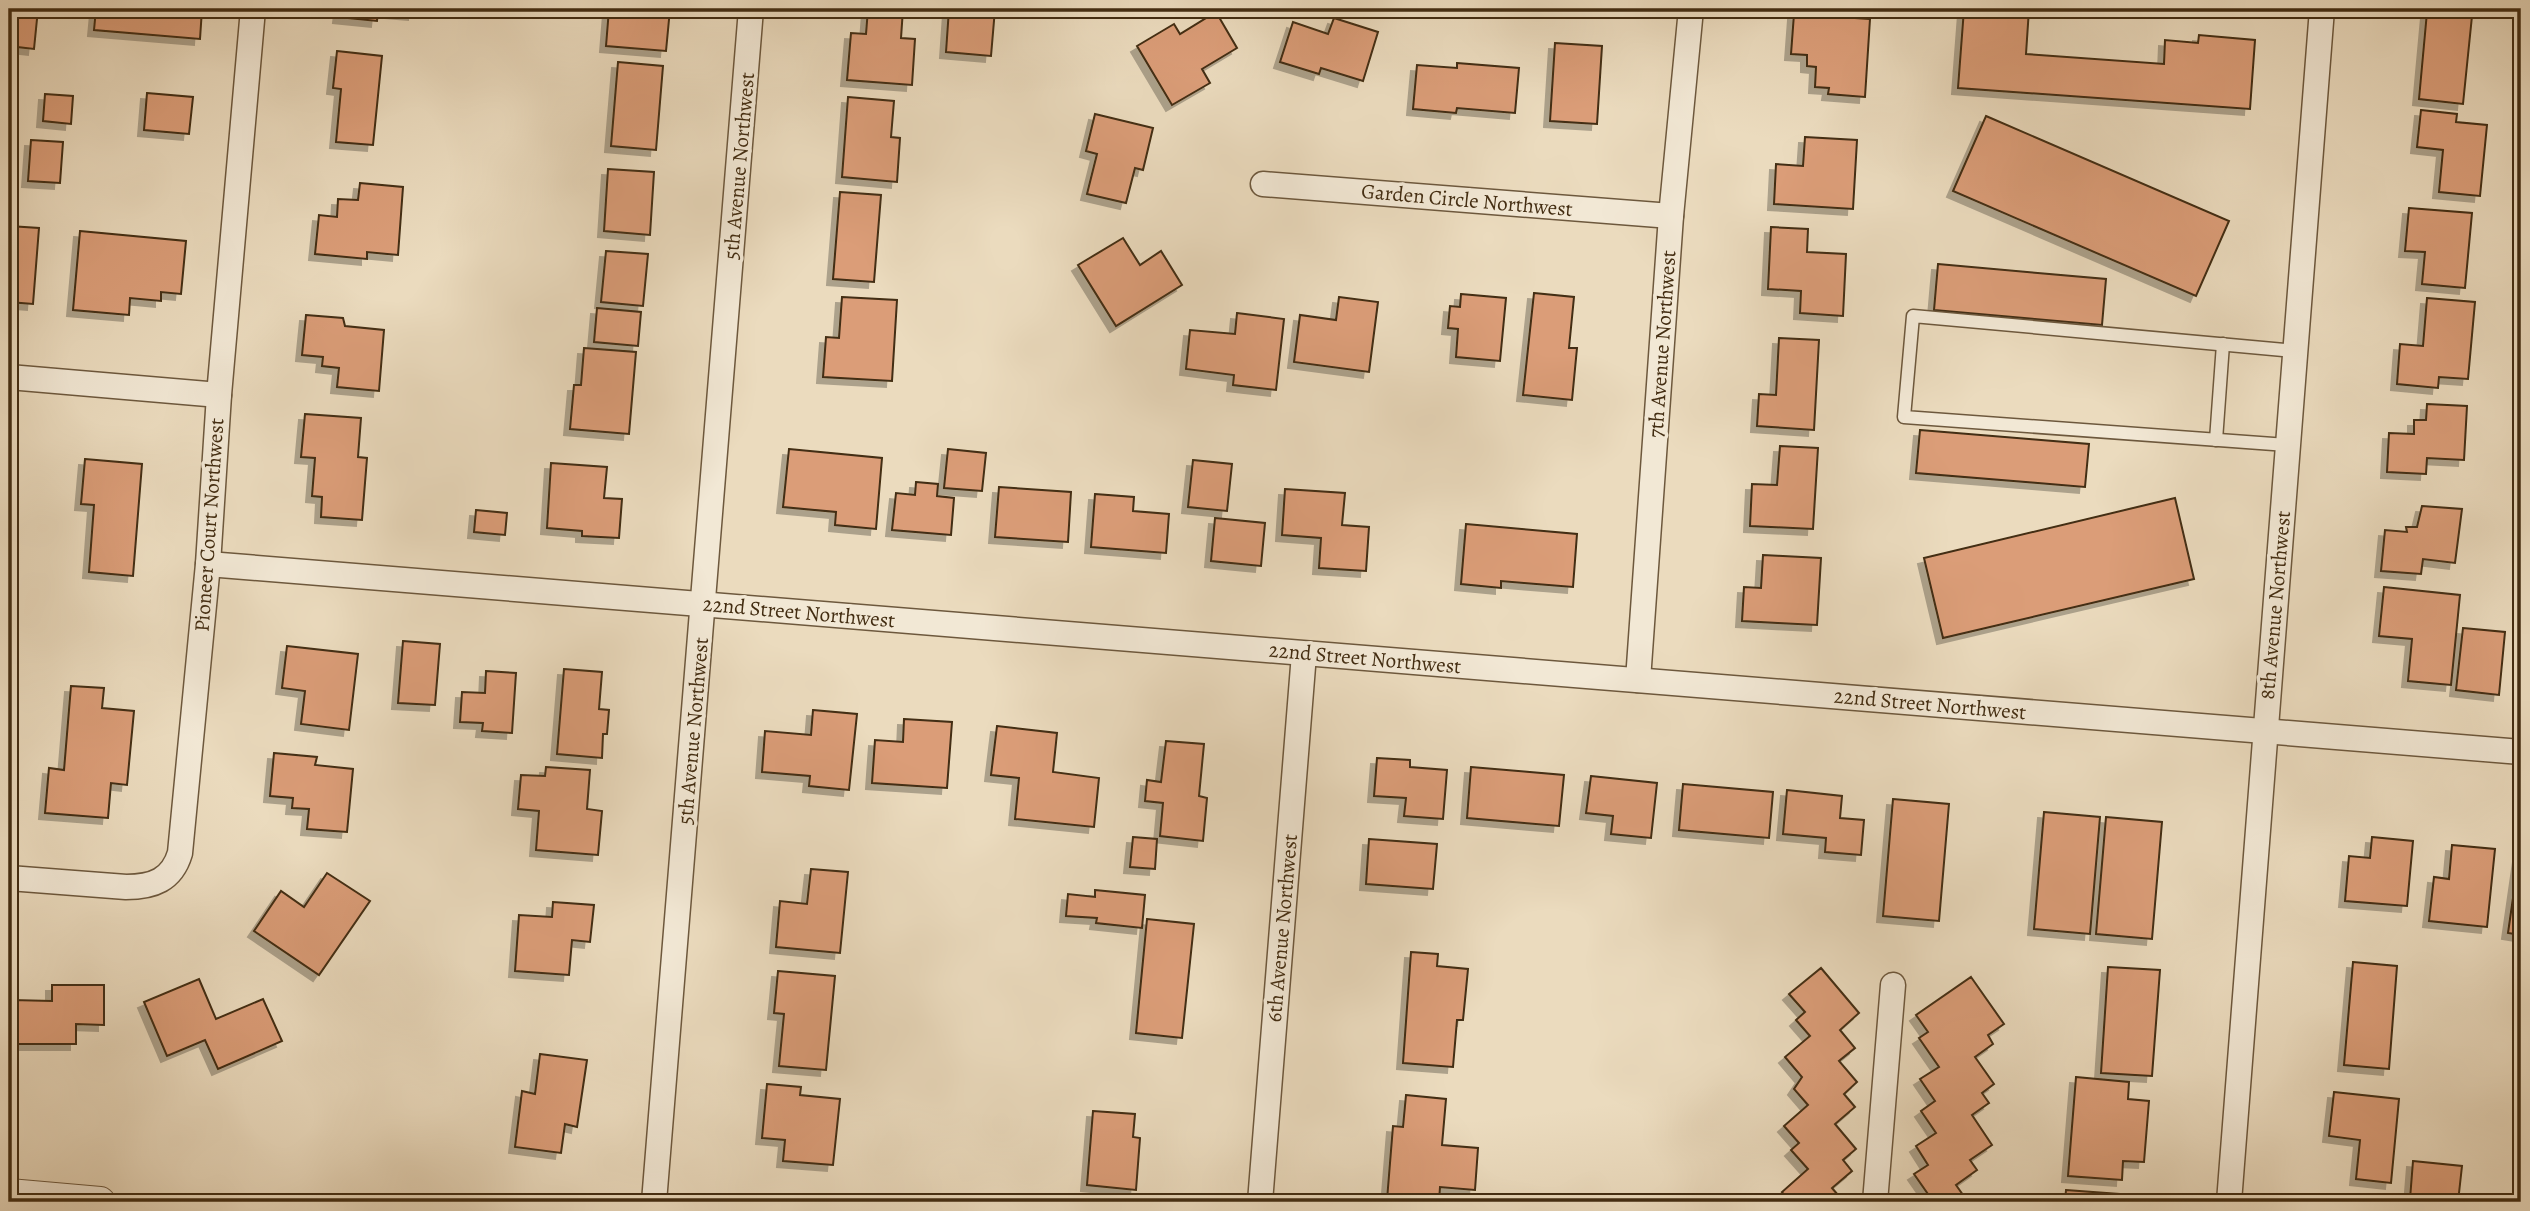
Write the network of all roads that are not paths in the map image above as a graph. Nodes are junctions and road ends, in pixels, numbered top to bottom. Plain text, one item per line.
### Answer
1 (253, 9) edge
2 (751, 9) edge
3 (1691, 9) edge
4 (2322, 9) edge
5 (1263, 184) dead end
6 (1671, 216) junction
7 (2223, 344) junction
8 (2295, 351) junction
9 (9, 377) edge
10 (219, 394) junction
11 (2216, 440) junction
12 (2287, 445) junction
13 (208, 564) junction
14 (703, 604) junction
15 (1304, 654) junction
16 (1638, 680) junction
17 (2265, 732) junction
18 (2521, 752) edge
19 (9, 878) edge
20 (1893, 985) dead end
21 (9, 1194) edge
22 (100, 1202) edge
23 (654, 1202) edge
24 (1260, 1202) edge
25 (1875, 1202) edge
26 (2228, 1202) edge

1 - 10 street, Pioneer Court Northwest
2 - 14 street, 5th Avenue Northwest
3 - 6 street, 7th Avenue Northwest
4 - 8 street, 8th Avenue Northwest
5 - 6 street, Garden Circle Northwest
6 - 16 street, 7th Avenue Northwest
7 - 8 lane
7 - 11 lane
7 - 11 lane
8 - 12 street, 8th Avenue Northwest
9 - 10 street
10 - 13 street, Pioneer Court Northwest
11 - 12 lane
12 - 17 street, 8th Avenue Northwest
13 - 14 street, 22nd Street Northwest
13 - 19 street, Pioneer Court Northwest
14 - 15 street, 22nd Street Northwest
14 - 23 street, 5th Avenue Northwest
15 - 16 street, 22nd Street Northwest
15 - 24 street, 6th Avenue Northwest
16 - 17 street, 22nd Street Northwest
17 - 18 street, 22nd Street Northwest
17 - 26 street, 8th Avenue Northwest
20 - 25 street
21 - 22 street

